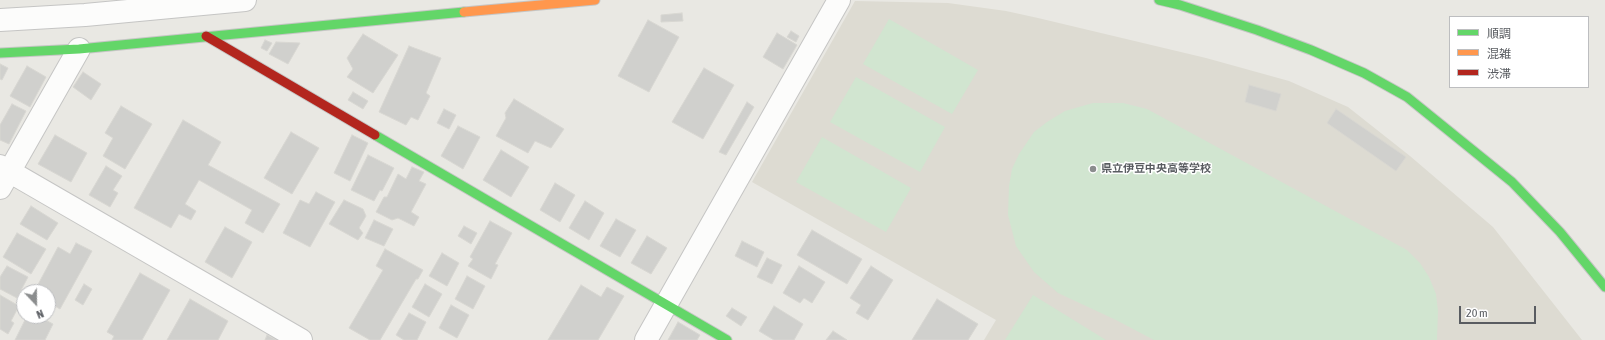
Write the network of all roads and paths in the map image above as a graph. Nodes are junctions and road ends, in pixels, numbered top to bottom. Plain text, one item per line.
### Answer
1 (245, 0) edge
2 (595, 0) edge
3 (839, 0) edge
4 (1159, 0) edge
5 (0, 20) edge
6 (206, 36) junction
7 (79, 49) junction
8 (0, 53) edge
9 (3, 176) edge
10 (1605, 287) edge
11 (667, 306) junction
12 (301, 340) edge
13 (646, 340) edge
14 (727, 340) edge

1 - 5 street
2 - 6 street
3 - 11 street
4 - 10 street
6 - 7 street
6 - 11 street
7 - 8 street
7 - 9 street
9 - 12 street
11 - 13 street
11 - 14 street

